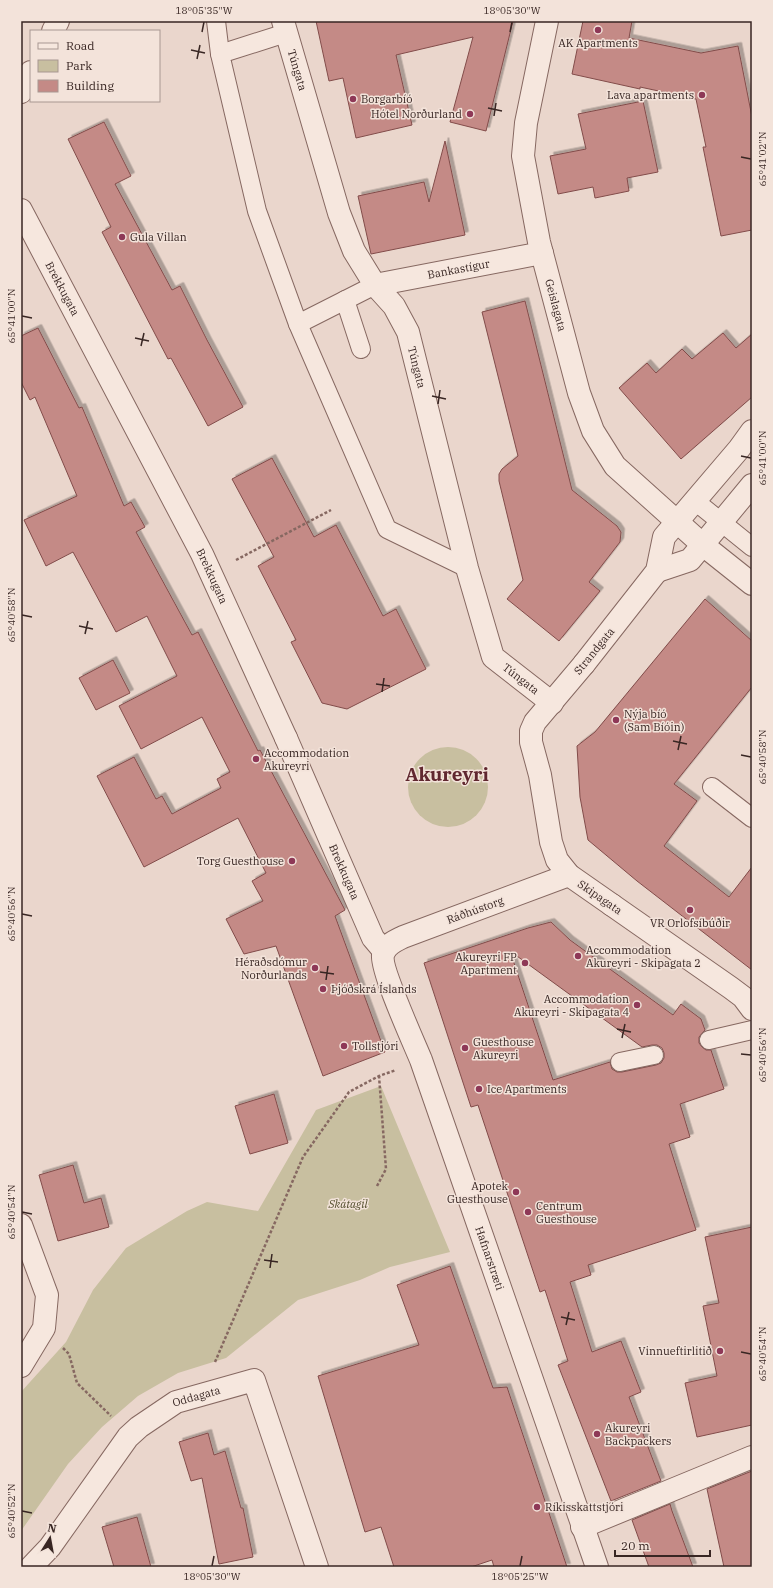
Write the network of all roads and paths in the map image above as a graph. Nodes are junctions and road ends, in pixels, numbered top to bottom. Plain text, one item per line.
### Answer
1 (58, 21) edge
2 (216, 21) edge
3 (547, 21) edge
4 (285, 27) edge
5 (54, 30) edge
6 (220, 54) junction
7 (30, 74) edge
8 (21, 92) edge
9 (21, 210) edge
10 (542, 253) junction
11 (375, 284) junction
12 (345, 300) junction
13 (298, 324) junction
14 (361, 349) dead end
15 (752, 431) edge
16 (751, 489) edge
17 (695, 501) junction
18 (331, 510) dead end
19 (678, 521) junction
20 (721, 523) junction
21 (703, 544) junction
22 (264, 546) dead end
23 (752, 547) edge
24 (467, 568) junction
25 (658, 571) junction
26 (752, 584) edge
27 (552, 703) junction
28 (531, 731) joint
29 (712, 787) dead end
30 (752, 818) edge
31 (569, 875) junction
32 (384, 951) junction
33 (752, 1009) edge
34 (752, 1030) edge
35 (709, 1040) dead end
36 (654, 1055) dead end
37 (421, 1060) junction
38 (620, 1062) dead end
39 (379, 1076) junction
40 (377, 1186) dead end
41 (21, 1225) edge
42 (69, 1354) dead end
43 (21, 1366) edge
44 (201, 1394) junction
45 (110, 1414) dead end
46 (752, 1457) edge
47 (582, 1527) junction
48 (315, 1560) edge
49 (31, 1567) edge
50 (597, 1567) edge

1 - 5 street
2 - 6 lane
3 - 10 street, Geislagata
4 - 6 lane
4 - 11 street, Túngata
6 - 13 lane
7 - 8 street
9 - 32 street, Brekkugata
10 - 11 street, Bankastígur
10 - 19 street, Geislagata
11 - 12 lane
11 - 24 street, Túngata
12 - 13 lane
12 - 14 lane
13 - 24 lane
15 - 17 street, Strandgata
16 - 20 street
17 - 19 street, Strandgata
17 - 20 lane
18 - 22 path
19 - 21 street, Geislagata
19 - 25 street, Strandgata
20 - 21 street
20 - 23 lane
21 - 25 street
21 - 26 street, Geislagata
24 - 27 street, Túngata
25 - 27 street, Strandgata
27 - 28 street, Strandgata
28 - 31 street, Skipagata
29 - 30 lane
31 - 32 street, Ráðhústorg
31 - 33 street, Skipagata
32 - 37 street, Hafnarstræti
34 - 35 lane
36 - 38 lane
37 - 39 path
37 - 47 street, Hafnarstræti
39 - 40 path
39 - 44 path
41 - 43 street
42 - 45 path
44 - 48 street, Oddagata
44 - 49 street, Oddagata
46 - 47 street
47 - 50 street, Hafnarstræti

